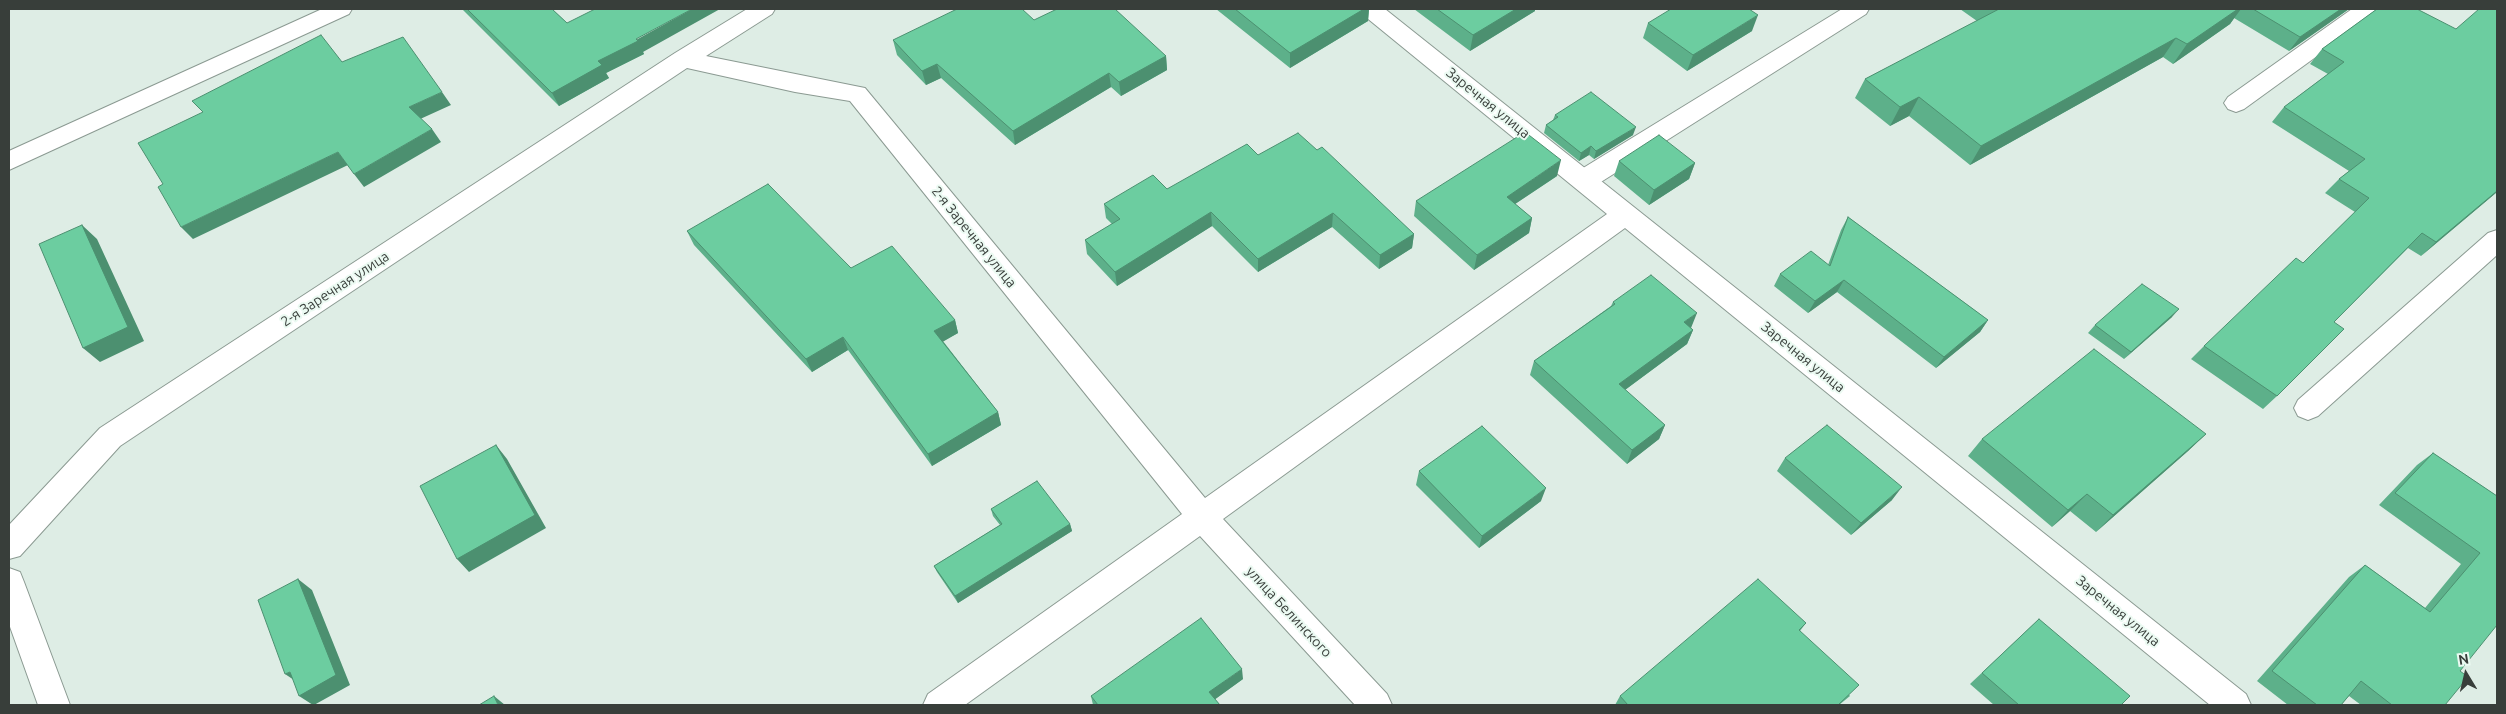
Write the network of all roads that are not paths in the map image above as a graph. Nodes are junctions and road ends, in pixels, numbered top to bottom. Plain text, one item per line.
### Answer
1 (341, 9) edge
2 (764, 9) edge
3 (1370, 9) edge
4 (1858, 9) edge
5 (2368, 9) edge
6 (683, 59) junction
7 (2236, 103) dead end
8 (9, 161) edge
9 (1584, 180) junction
10 (1625, 215) junction
11 (2497, 240) edge
12 (2308, 408) dead end
13 (1203, 518) junction
14 (9, 546) edge
15 (9, 582) edge
16 (54, 705) edge
17 (939, 705) edge
18 (1376, 705) edge
19 (2236, 705) edge

1 - 8 street
2 - 6 street, 2-я Заречная улица
3 - 9 street, Заречная улица
4 - 9 street
5 - 7 street
6 - 13 street, 2-я Заречная улица
6 - 14 street, 2-я Заречная улица
9 - 10 street, Заречная улица
10 - 13 street
10 - 19 street, Заречная улица
11 - 12 street
13 - 17 street
13 - 18 street, улица Белинского
15 - 16 street

